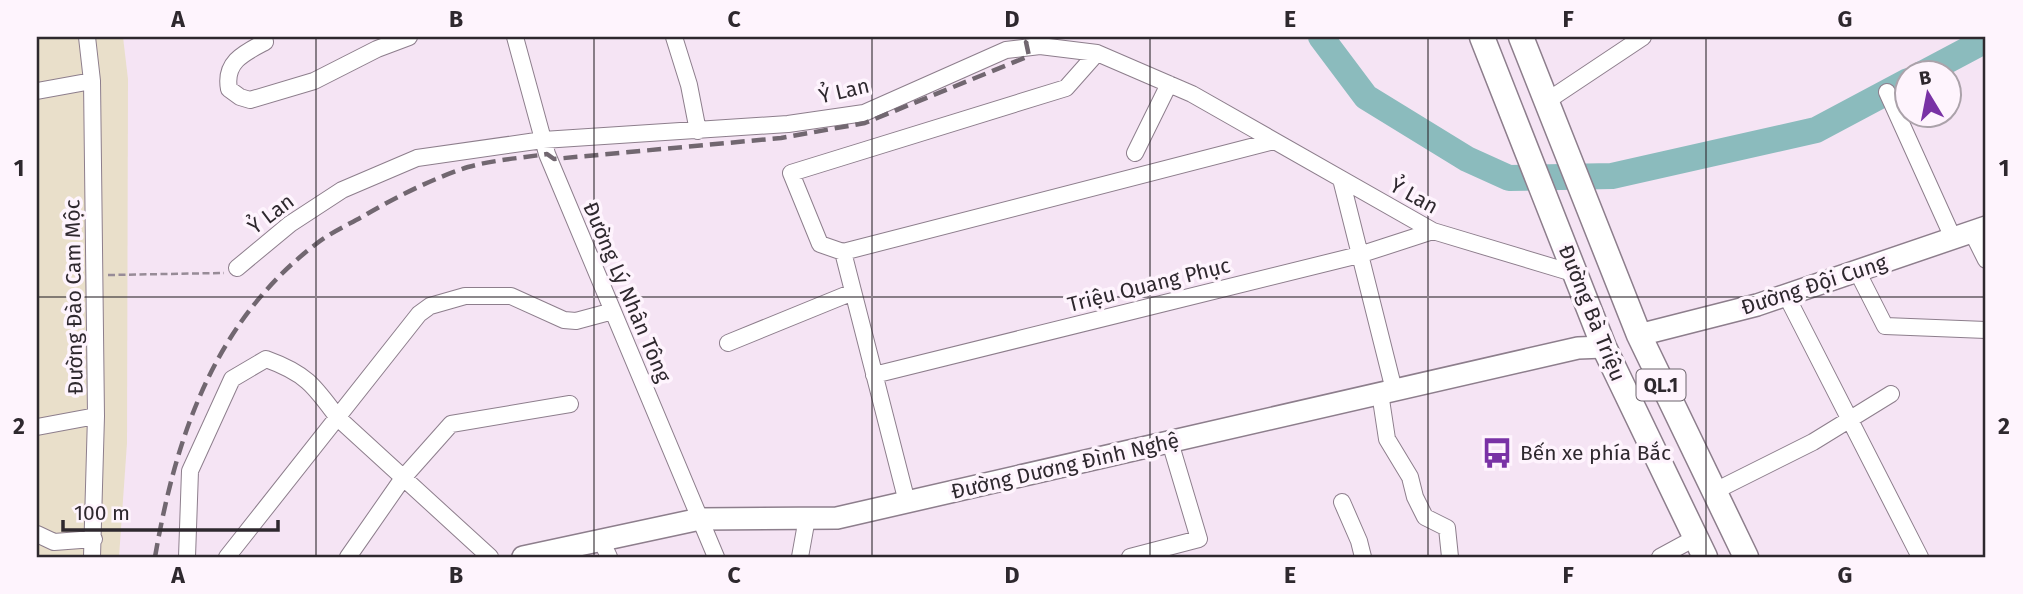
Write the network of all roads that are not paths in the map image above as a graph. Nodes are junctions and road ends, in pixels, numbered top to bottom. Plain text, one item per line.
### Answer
1 (87, 37) edge
2 (409, 37) edge
3 (515, 37) edge
4 (674, 37) edge
5 (1482, 37) edge
6 (1521, 37) edge
7 (1643, 37) edge
8 (265, 42) dead end
9 (1097, 53) junction
10 (92, 81) junction
11 (1169, 85) junction
12 (37, 91) edge
13 (1887, 92) dead end
14 (1547, 102) junction
15 (698, 131) junction
16 (543, 141) junction
17 (1274, 141) junction
18 (1135, 153) dead end
19 (1341, 179) junction
20 (1433, 231) junction
21 (1970, 232) edge
22 (843, 252) junction
23 (1359, 255) junction
24 (1986, 260) edge
25 (237, 268) road end
26 (1857, 271) junction
27 (1576, 274) junction
28 (853, 292) junction
29 (1786, 295) junction
30 (613, 311) junction
31 (1986, 330) edge
32 (1639, 335) junction
33 (728, 343) dead end
34 (1604, 347) junction
35 (874, 375) junction
36 (1387, 391) junction
37 (1891, 394) dead end
38 (570, 404) dead end
39 (96, 416) junction
40 (338, 418) junction
41 (1851, 419) junction
42 (37, 427) edge
43 (1170, 442) junction
44 (403, 478) junction
45 (1713, 492) junction
46 (907, 502) junction
47 (1342, 502) dead end
48 (807, 518) junction
49 (700, 519) junction
50 (37, 534) edge
51 (94, 539) junction
52 (1700, 548) edge
53 (605, 549) edge
54 (92, 557) edge
55 (187, 557) edge
56 (227, 557) edge
57 (348, 557) edge
58 (490, 557) edge
59 (523, 557) edge
60 (716, 557) edge
61 (800, 557) edge
62 (1130, 557) edge
63 (1363, 557) edge
64 (1448, 557) edge
65 (1660, 557) edge
66 (1746, 557) edge
67 (1920, 557) edge

1 - 10 street, Đường Đào Cam Mộc
2 - 8 street
3 - 16 street, Đường Lý Nhân Tông
4 - 15 street
5 - 27 highway, Đường Bà Triệu / QL.1
6 - 14 highway, QL.1
7 - 14 street
9 - 11 street, Ỷ Lan
9 - 15 street, Ỷ Lan
9 - 22 street
10 - 12 street
10 - 39 street, Đường Đào Cam Mộc
11 - 17 street, Ỷ Lan
11 - 18 street
13 - 21 street
14 - 32 highway, Đường Bà Triệu / QL.1
15 - 16 street, Ỷ Lan
16 - 25 street, Ỷ Lan
16 - 30 street, Đường Lý Nhân Tông
17 - 19 street, Ỷ Lan
17 - 22 street
19 - 20 street, Ỷ Lan
19 - 23 street
20 - 23 street, Triệu Quang Phục
20 - 27 street, Ỷ Lan
21 - 24 street
21 - 26 main road, Đường Đội Cung
22 - 28 street
23 - 35 street, Triệu Quang Phục
23 - 36 street
26 - 29 main road, Đường Đội Cung
26 - 31 street
27 - 34 highway, Đường Bà Triệu / QL.1
28 - 33 street
28 - 35 street
29 - 32 main road, Đường Đội Cung
29 - 41 street
30 - 40 street
30 - 49 street, Đường Lý Nhân Tông
32 - 34 highway
32 - 45 highway, Đường Bà Triệu / QL.1
34 - 36 main road, Đường Dương Đình Nghệ
34 - 52 highway, Đường Bà Triệu / QL.1
35 - 46 street
36 - 43 main road, Đường Dương Đình Nghệ
36 - 64 street
37 - 41 street
38 - 44 street
39 - 42 street
39 - 51 street, Đường Đào Cam Mộc
40 - 44 street
40 - 55 street
40 - 56 street
41 - 45 street
41 - 67 street
43 - 46 main road, Đường Dương Đình Nghệ
43 - 62 street
44 - 57 street
44 - 58 street
45 - 66 highway, Đường Bà Triệu / QL.1
46 - 48 main road, Đường Dương Đình Nghệ
47 - 63 street
48 - 49 main road, Đường Dương Đình Nghệ
48 - 61 street
49 - 53 main road, Đường Dương Đình Nghệ
49 - 60 street, Đường Lý Nhân Tông
50 - 51 street
51 - 54 street, Đường Đào Cam Mộc
52 - 65 street
53 - 59 main road, Đường Dương Đình Nghệ

